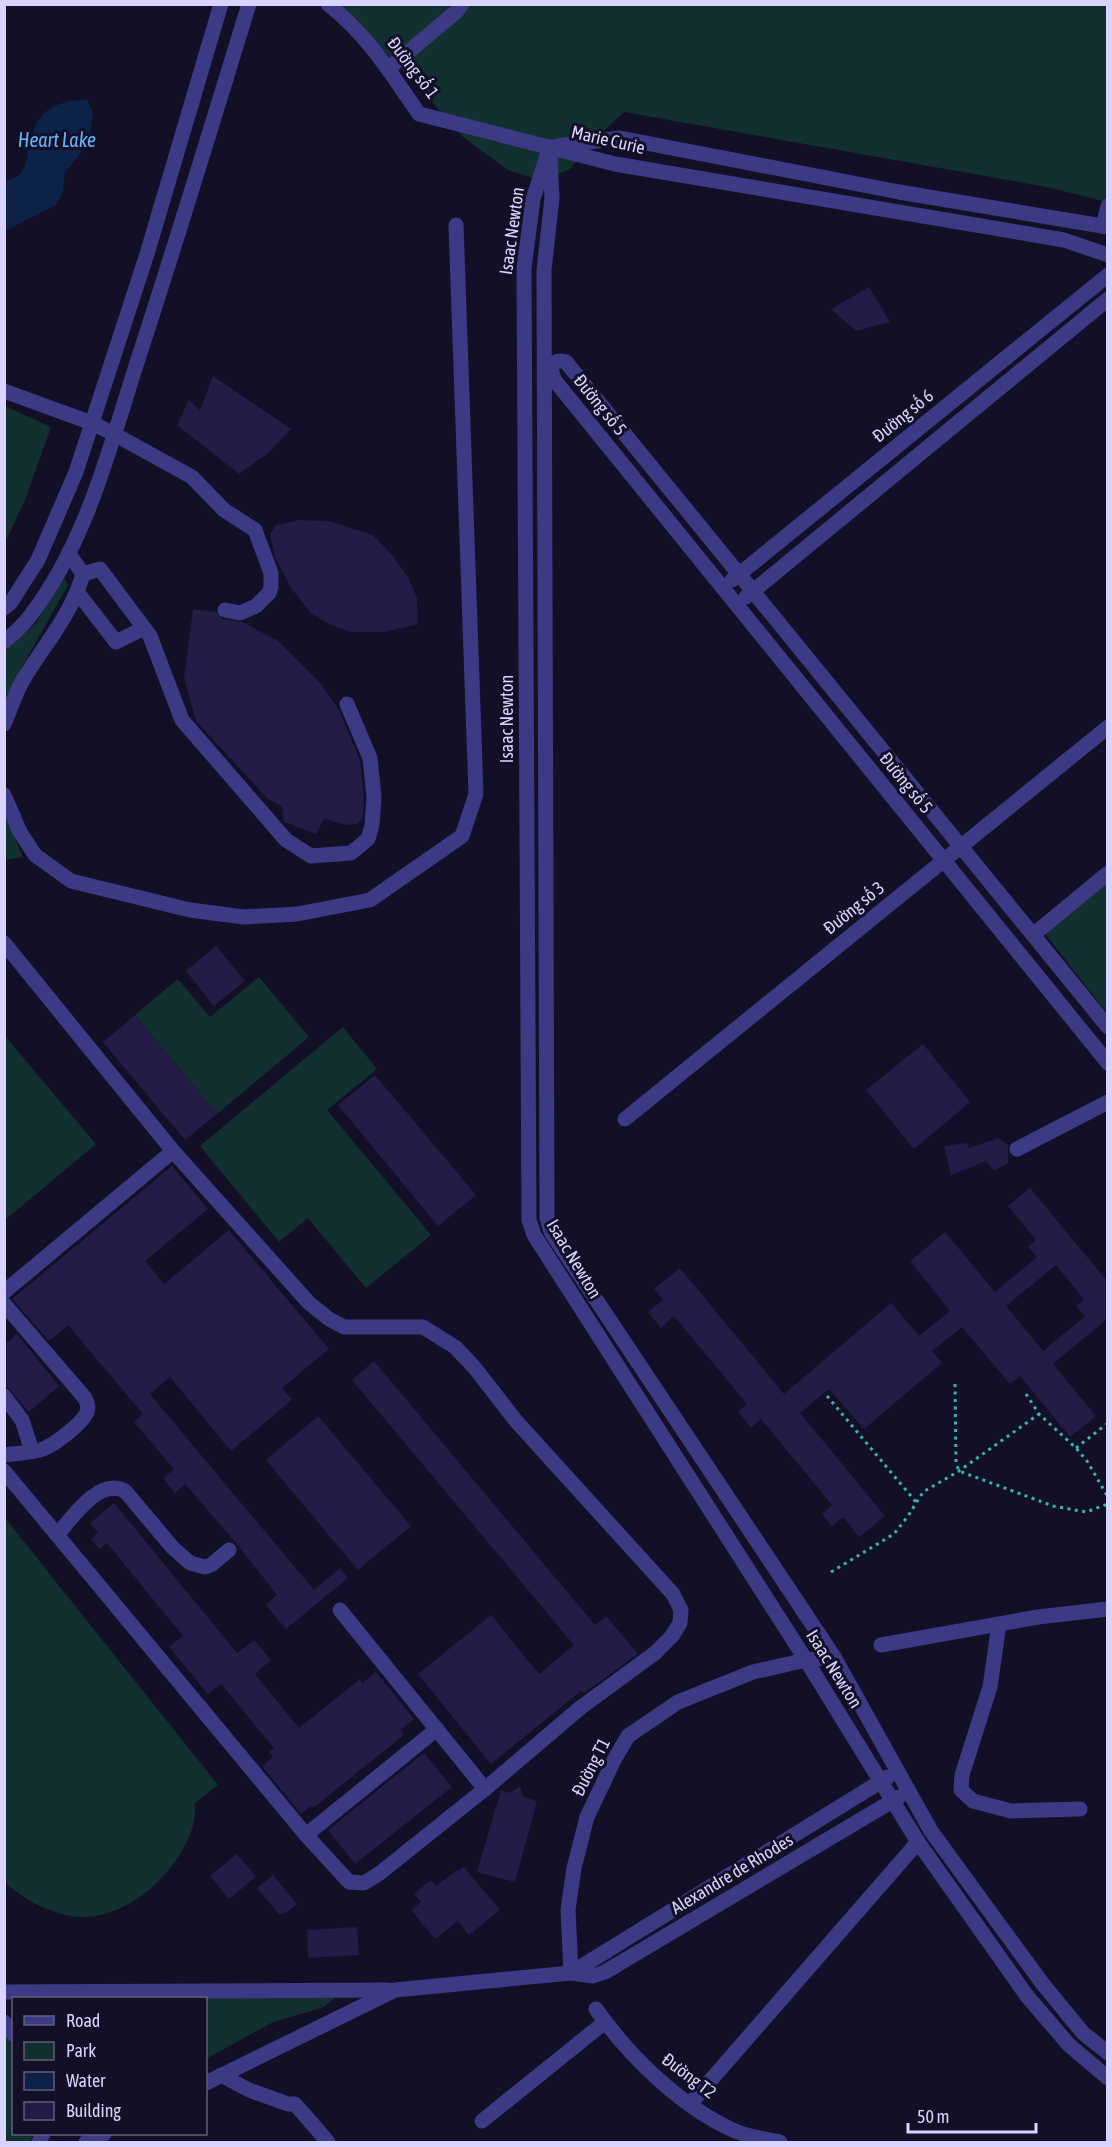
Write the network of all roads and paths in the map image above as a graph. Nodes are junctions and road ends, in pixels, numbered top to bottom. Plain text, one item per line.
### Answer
1 (221, 4) edge
2 (249, 4) edge
3 (328, 4) edge
4 (462, 4) edge
5 (388, 69) junction
6 (550, 147) junction
7 (1107, 206) edge
8 (456, 225) dead end
9 (1105, 227) edge
10 (1107, 255) edge
11 (1107, 275) edge
12 (1107, 299) edge
13 (4, 391) edge
14 (92, 423) junction
15 (114, 434) junction
16 (69, 554) junction
17 (83, 574) junction
18 (739, 574) junction
19 (723, 587) junction
20 (753, 591) junction
21 (78, 592) junction
22 (737, 604) junction
23 (4, 608) edge
24 (225, 610) dead end
25 (144, 628) junction
26 (4, 642) edge
27 (347, 704) dead end
28 (4, 723) edge
29 (1107, 727) edge
30 (4, 795) edge
31 (961, 846) junction
32 (944, 860) junction
33 (1107, 873) edge
34 (1033, 935) junction
35 (4, 942) edge
36 (1107, 1027) edge
37 (1107, 1063) edge
38 (1107, 1102) edge
39 (625, 1119) dead end
40 (1017, 1149) dead end
41 (173, 1151) junction
42 (4, 1292) edge
43 (4, 1304) edge
44 (955, 1384) dead end
45 (1026, 1394) dead end
46 (4, 1396) edge
47 (827, 1396) dead end
48 (1039, 1414) junction
49 (1107, 1423) edge
50 (1076, 1448) junction
51 (32, 1451) junction
52 (4, 1455) edge
53 (4, 1471) edge
54 (959, 1471) junction
55 (1107, 1497) edge
56 (916, 1502) junction
57 (1107, 1504) edge
58 (57, 1535) junction
59 (229, 1550) dead end
60 (831, 1572) dead end
61 (1107, 1609) edge
62 (340, 1610) dead end
63 (999, 1624) junction
64 (881, 1645) dead end
65 (834, 1657) junction
66 (806, 1660) junction
67 (437, 1729) junction
68 (898, 1770) junction
69 (880, 1781) junction
70 (485, 1789) junction
71 (909, 1791) junction
72 (892, 1801) junction
73 (1080, 1809) dead end
74 (306, 1835) junction
75 (918, 1842) junction
76 (570, 1972) junction
77 (394, 1990) junction
78 (4, 1992) edge
79 (596, 2009) dead end
80 (605, 2022) junction
81 (1107, 2053) edge
82 (221, 2075) junction
83 (1107, 2078) edge
84 (207, 2082) edge
85 (690, 2104) junction
86 (482, 2121) dead end
87 (731, 2137) edge
88 (328, 2142) edge
89 (780, 2142) edge

1 - 14 street
2 - 15 street
3 - 5 street, Đường số 1
4 - 5 street
5 - 6 street, Đường số 1
6 - 9 street, Marie Curie
6 - 10 street, Marie Curie
6 - 65 street, Isaac Newton
6 - 66 street, Isaac Newton
7 - 9 street
8 - 30 street
11 - 18 street, Đường số 6
12 - 20 street
13 - 14 street
14 - 15 street
14 - 23 street
15 - 16 street
15 - 24 street
16 - 17 street
16 - 26 street
17 - 21 street
17 - 25 street
18 - 19 street, Đường số 6
18 - 19 street, Đường số 5
18 - 20 street, Đường số 5
19 - 22 street, Đường số 5
20 - 22 street
20 - 31 street, Đường số 5
21 - 25 street
21 - 28 street
22 - 32 street, Đường số 5
25 - 27 street
29 - 31 street, Đường số 3
31 - 32 street, Đường số 3
31 - 34 street, Đường số 5
32 - 37 street, Đường số 5
32 - 39 street, Đường số 3
33 - 34 street
34 - 36 street, Đường số 5
35 - 41 street
38 - 40 street
41 - 42 street
41 - 70 street
43 - 51 street
44 - 54 path
45 - 48 path
46 - 51 street
47 - 56 path
48 - 50 path
48 - 54 path
49 - 50 path
50 - 55 path
51 - 52 street
53 - 58 street
54 - 56 path
54 - 57 path
56 - 60 path
58 - 59 street
58 - 74 street
61 - 63 street
62 - 67 street
63 - 64 street
63 - 73 street
65 - 66 street, Đường T1
65 - 68 street, Isaac Newton
66 - 69 street, Isaac Newton
66 - 76 street, Đường T1
67 - 70 street
67 - 74 street
68 - 69 street, Alexandre de Rhodes
68 - 71 street, Isaac Newton
69 - 72 street, Isaac Newton
69 - 76 street, Alexandre de Rhodes
70 - 74 street
71 - 72 street, Alexandre de Rhodes
71 - 81 street, Isaac Newton
72 - 75 street, Isaac Newton
72 - 76 street, Alexandre de Rhodes
75 - 83 street, Isaac Newton
75 - 85 street
76 - 77 street, Alexandre de Rhodes
77 - 78 street
77 - 82 street, Alexandre de Rhodes
79 - 80 street, Đường T2
80 - 85 street, Đường T2
80 - 86 street
82 - 84 street, Alexandre de Rhodes
82 - 88 street
85 - 87 street, Đường T2
87 - 89 street, Đường T2

